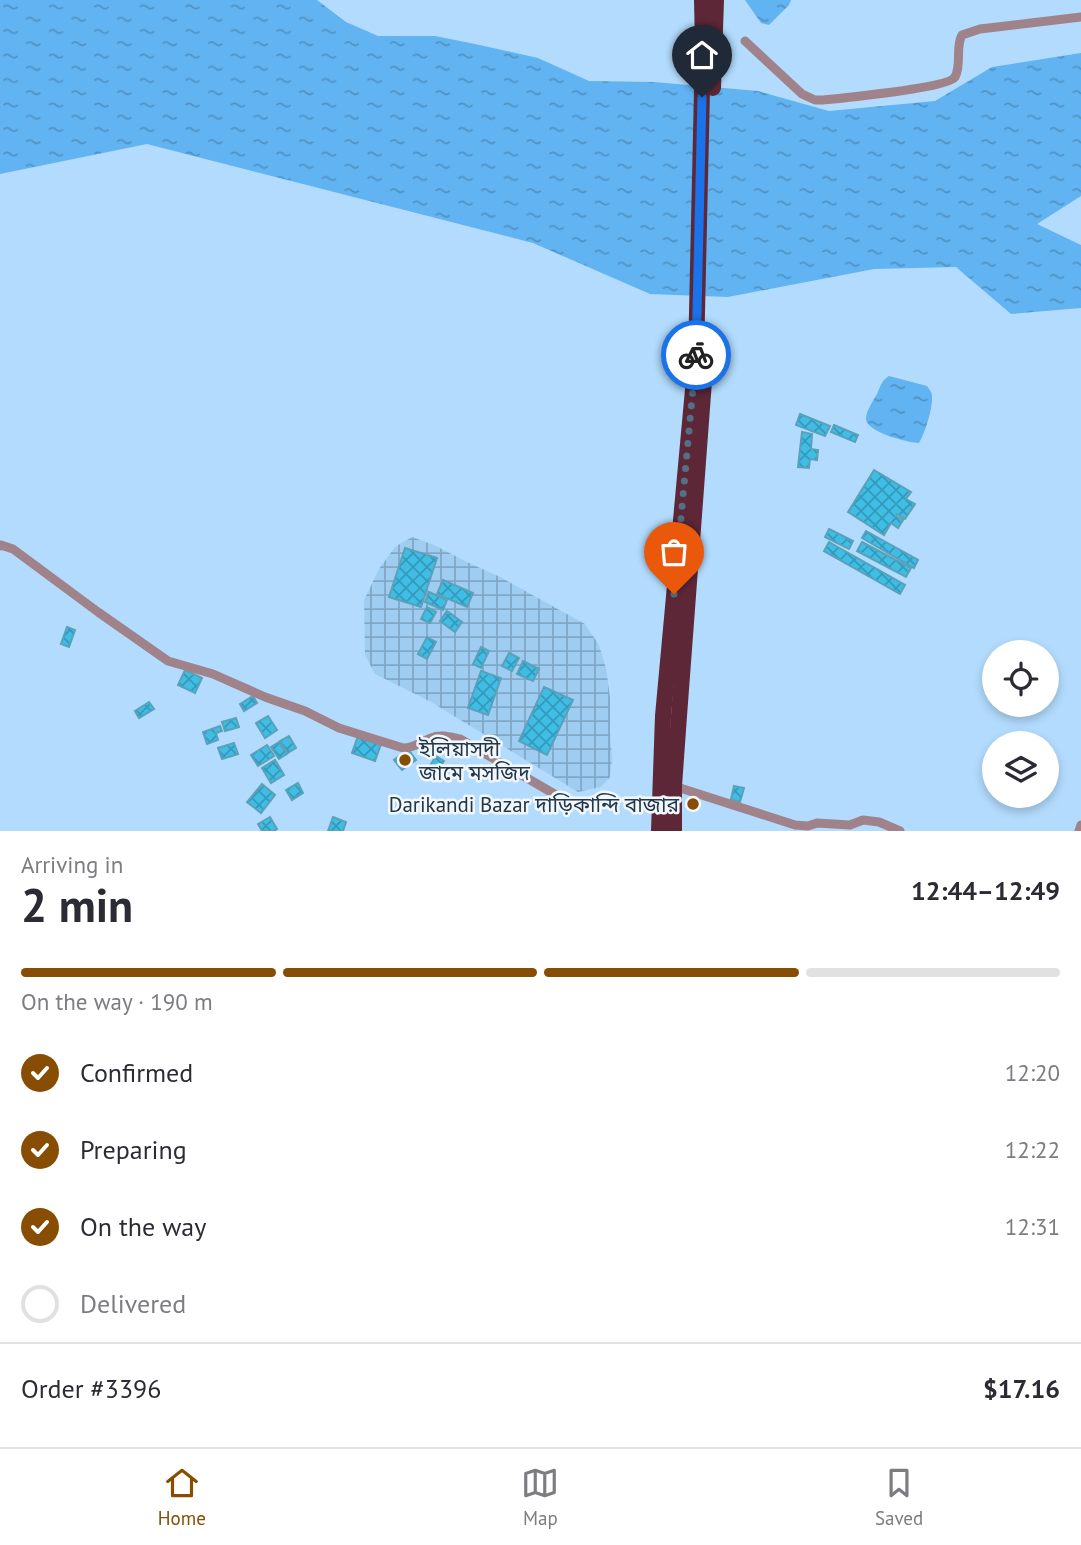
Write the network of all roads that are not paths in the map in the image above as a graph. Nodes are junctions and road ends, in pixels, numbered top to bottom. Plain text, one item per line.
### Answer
1 (702, 0) edge
2 (716, 0) edge
3 (1081, 18) edge
4 (745, 41) dead end
5 (709, 44) junction
6 (701, 358) junction
7 (0, 546) edge
8 (674, 786) junction
9 (563, 799) dead end
10 (1081, 825) edge
11 (659, 831) edge
12 (674, 831) edge
13 (900, 831) edge
14 (1079, 831) edge

1 - 5 highway
2 - 5 highway
3 - 4 street
5 - 6 highway
6 - 8 highway
6 - 11 highway
7 - 9 street
8 - 12 highway
8 - 13 street
10 - 14 street

